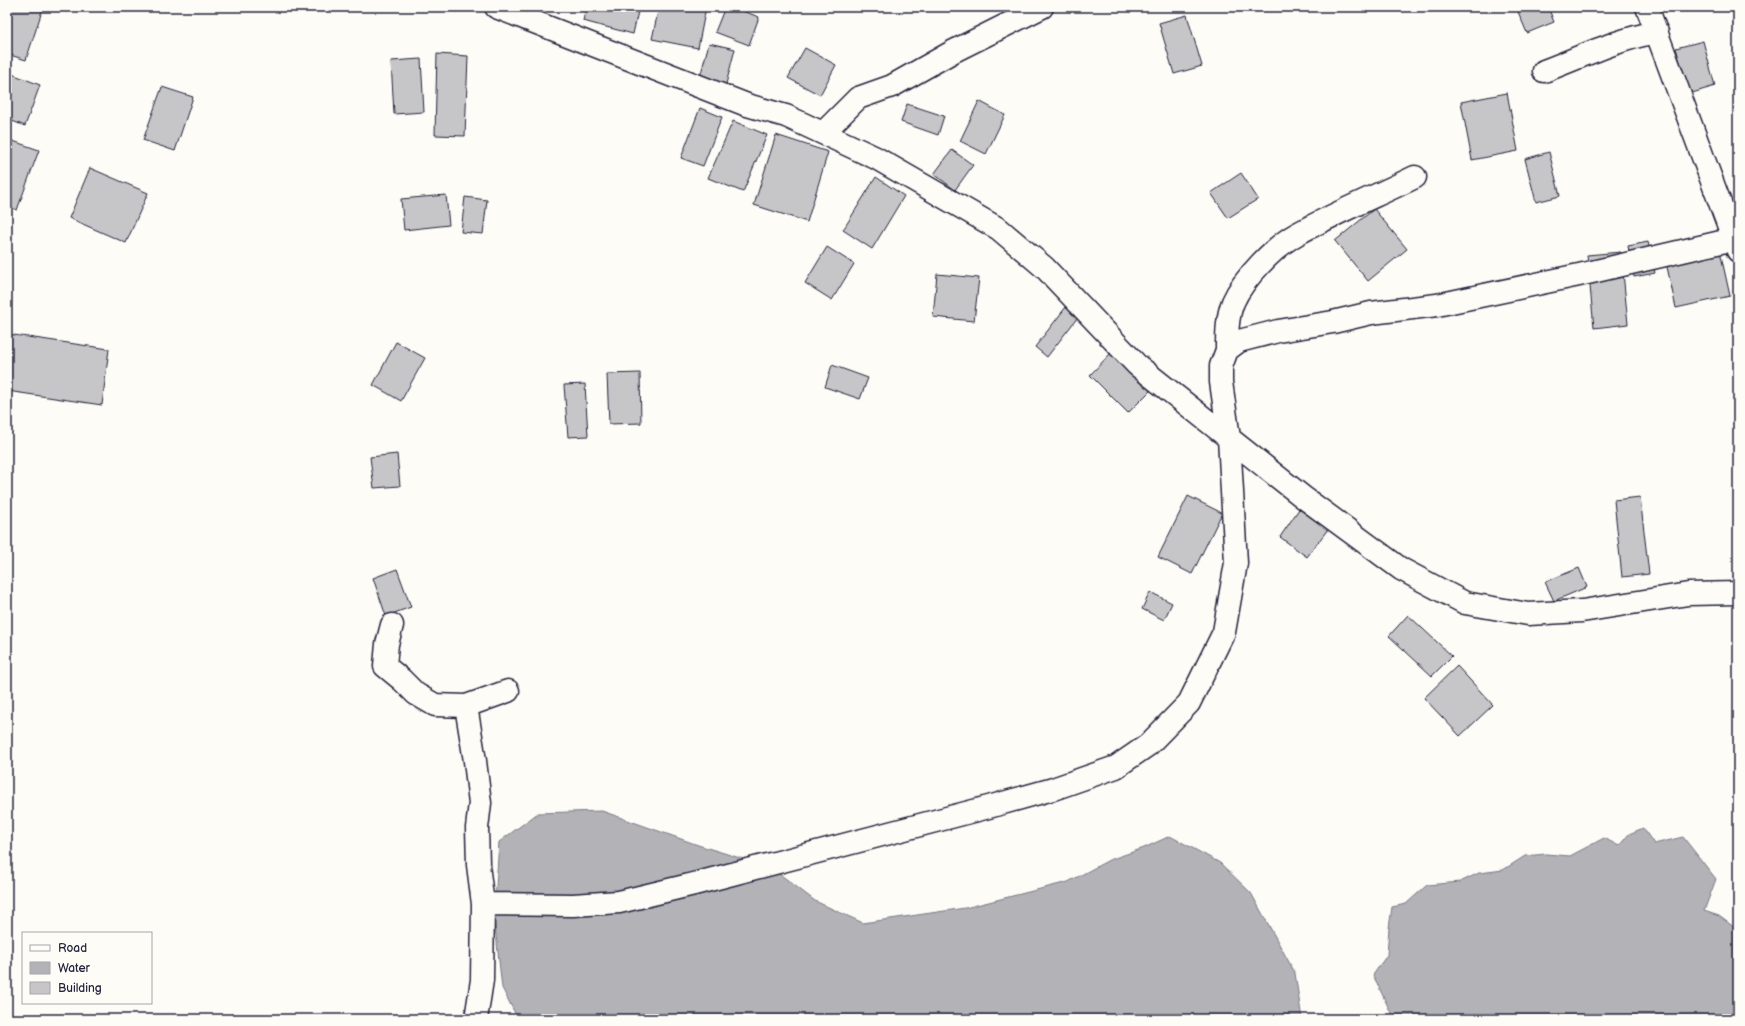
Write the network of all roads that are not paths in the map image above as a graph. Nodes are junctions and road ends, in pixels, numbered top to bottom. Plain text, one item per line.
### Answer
1 (496, 7) edge
2 (1042, 7) edge
3 (1647, 7) edge
4 (1657, 32) junction
5 (1544, 71) dead end
6 (823, 133) junction
7 (1415, 177) dead end
8 (1736, 245) edge
9 (1227, 350) junction
10 (1229, 438) junction
11 (1738, 593) edge
12 (392, 625) dead end
13 (508, 691) dead end
14 (466, 706) junction
15 (483, 904) junction
16 (476, 1019) edge

1 - 6 street
2 - 6 street
3 - 4 street
4 - 5 street
4 - 8 street
6 - 10 street
7 - 9 street
8 - 9 street
9 - 10 street
10 - 11 street
10 - 15 street
12 - 14 street
13 - 14 street
14 - 15 street
15 - 16 street

